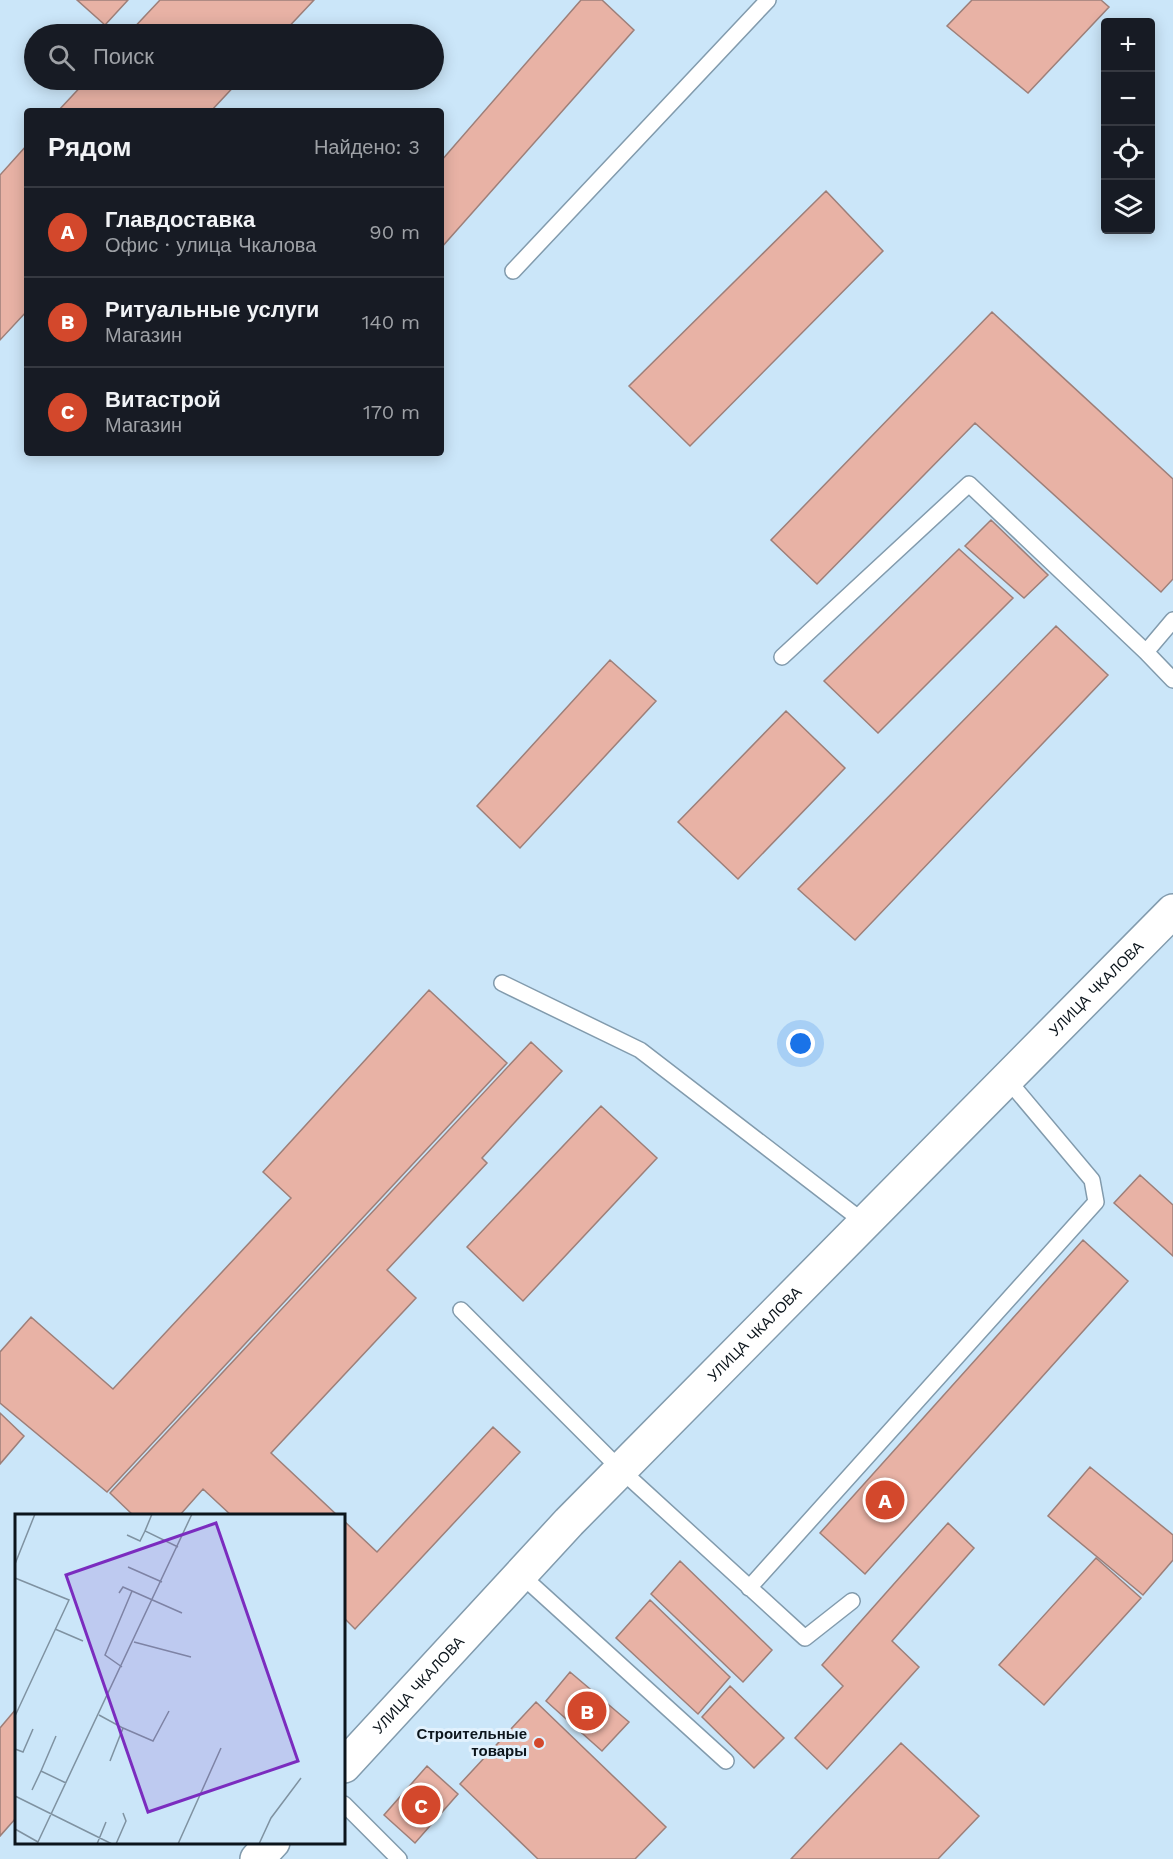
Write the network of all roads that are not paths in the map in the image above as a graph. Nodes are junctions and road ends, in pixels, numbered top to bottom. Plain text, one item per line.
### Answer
1 (768, 0) edge
2 (513, 271) dead end
3 (1173, 620) edge
4 (1146, 651) junction
5 (782, 657) dead end
6 (1173, 680) edge
7 (1173, 911) edge
8 (502, 983) dead end
9 (1007, 1079) junction
10 (865, 1223) junction
11 (461, 1310) dead end
12 (621, 1470) junction
13 (520, 1574) junction
14 (750, 1588) junction
15 (852, 1600) dead end
16 (726, 1761) dead end
17 (345, 1765) edge
18 (345, 1805) edge
19 (271, 1844) edge
20 (257, 1859) edge
21 (399, 1859) edge

1 - 2 lane
3 - 4 lane
4 - 5 lane
4 - 6 lane
7 - 9 street, УЛИЦА ЧКАЛОВА
8 - 10 lane
9 - 10 street, УЛИЦА ЧКАЛОВА
9 - 14 lane
10 - 12 street, УЛИЦА ЧКАЛОВА
11 - 12 lane
12 - 13 street, УЛИЦА ЧКАЛОВА
12 - 14 lane
13 - 16 lane
13 - 17 street, УЛИЦА ЧКАЛОВА
14 - 15 lane
18 - 21 lane
19 - 20 street

